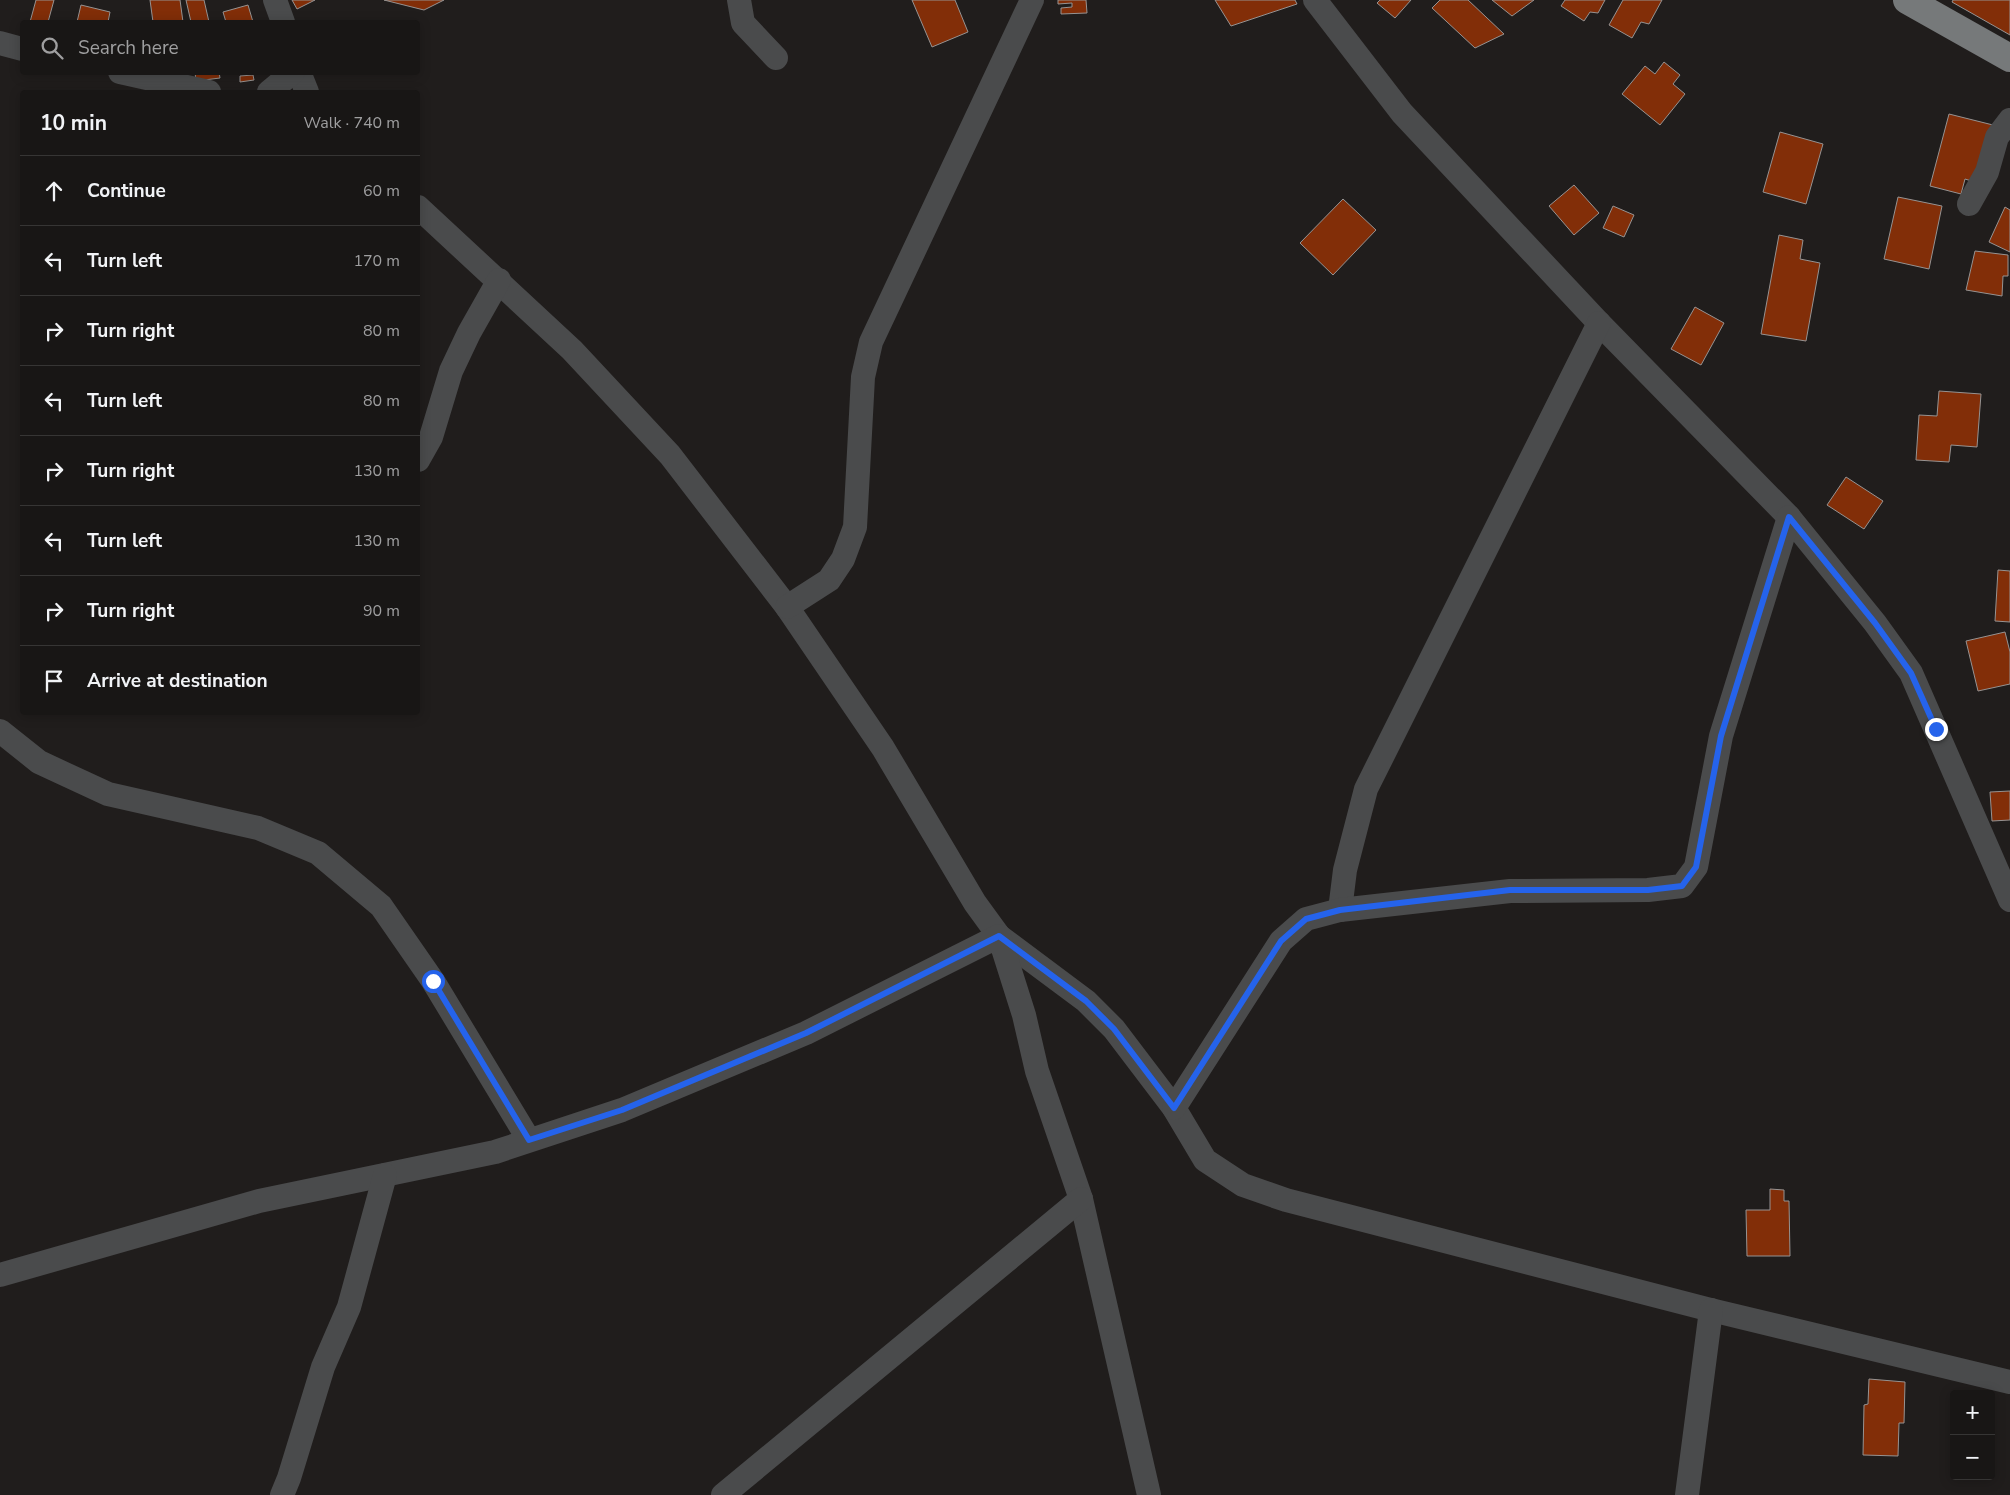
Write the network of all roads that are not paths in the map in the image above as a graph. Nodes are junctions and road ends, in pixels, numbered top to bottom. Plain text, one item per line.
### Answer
1 (275, 0) edge
2 (739, 0) edge
3 (1032, 0) edge
4 (1315, 0) edge
5 (1907, 0) edge
6 (282, 20) edge
7 (0, 43) edge
8 (20, 48) edge
9 (776, 58) dead end
10 (2010, 58) edge
11 (133, 75) edge
12 (289, 75) edge
13 (300, 75) edge
14 (200, 90) edge
15 (271, 90) edge
16 (306, 90) edge
17 (2010, 120) edge
18 (1969, 204) dead end
19 (420, 209) edge
20 (499, 280) junction
21 (1598, 323) junction
22 (420, 456) edge
23 (1789, 517) junction
24 (787, 608) junction
25 (0, 731) edge
26 (2010, 900) edge
27 (1340, 910) junction
28 (999, 936) junction
29 (1174, 1108) junction
30 (529, 1140) junction
31 (385, 1175) junction
32 (1081, 1200) junction
33 (0, 1275) edge
34 (1711, 1310) junction
35 (2010, 1382) edge
36 (282, 1495) edge
37 (723, 1495) edge
38 (1150, 1495) edge
39 (1687, 1495) edge

1 - 6 street
2 - 9 street
3 - 24 street
4 - 21 street
5 - 10 main road
7 - 8 street
11 - 14 street
12 - 15 street
13 - 16 street
17 - 18 street
19 - 20 street
20 - 22 street
20 - 24 street
21 - 23 street
21 - 27 street
23 - 26 street
23 - 27 street
24 - 28 street
25 - 30 street
27 - 29 street
28 - 29 street
28 - 30 street
28 - 32 street
29 - 34 street
30 - 31 street
31 - 33 street
31 - 36 street
32 - 37 street
32 - 38 street
34 - 35 street
34 - 39 street

